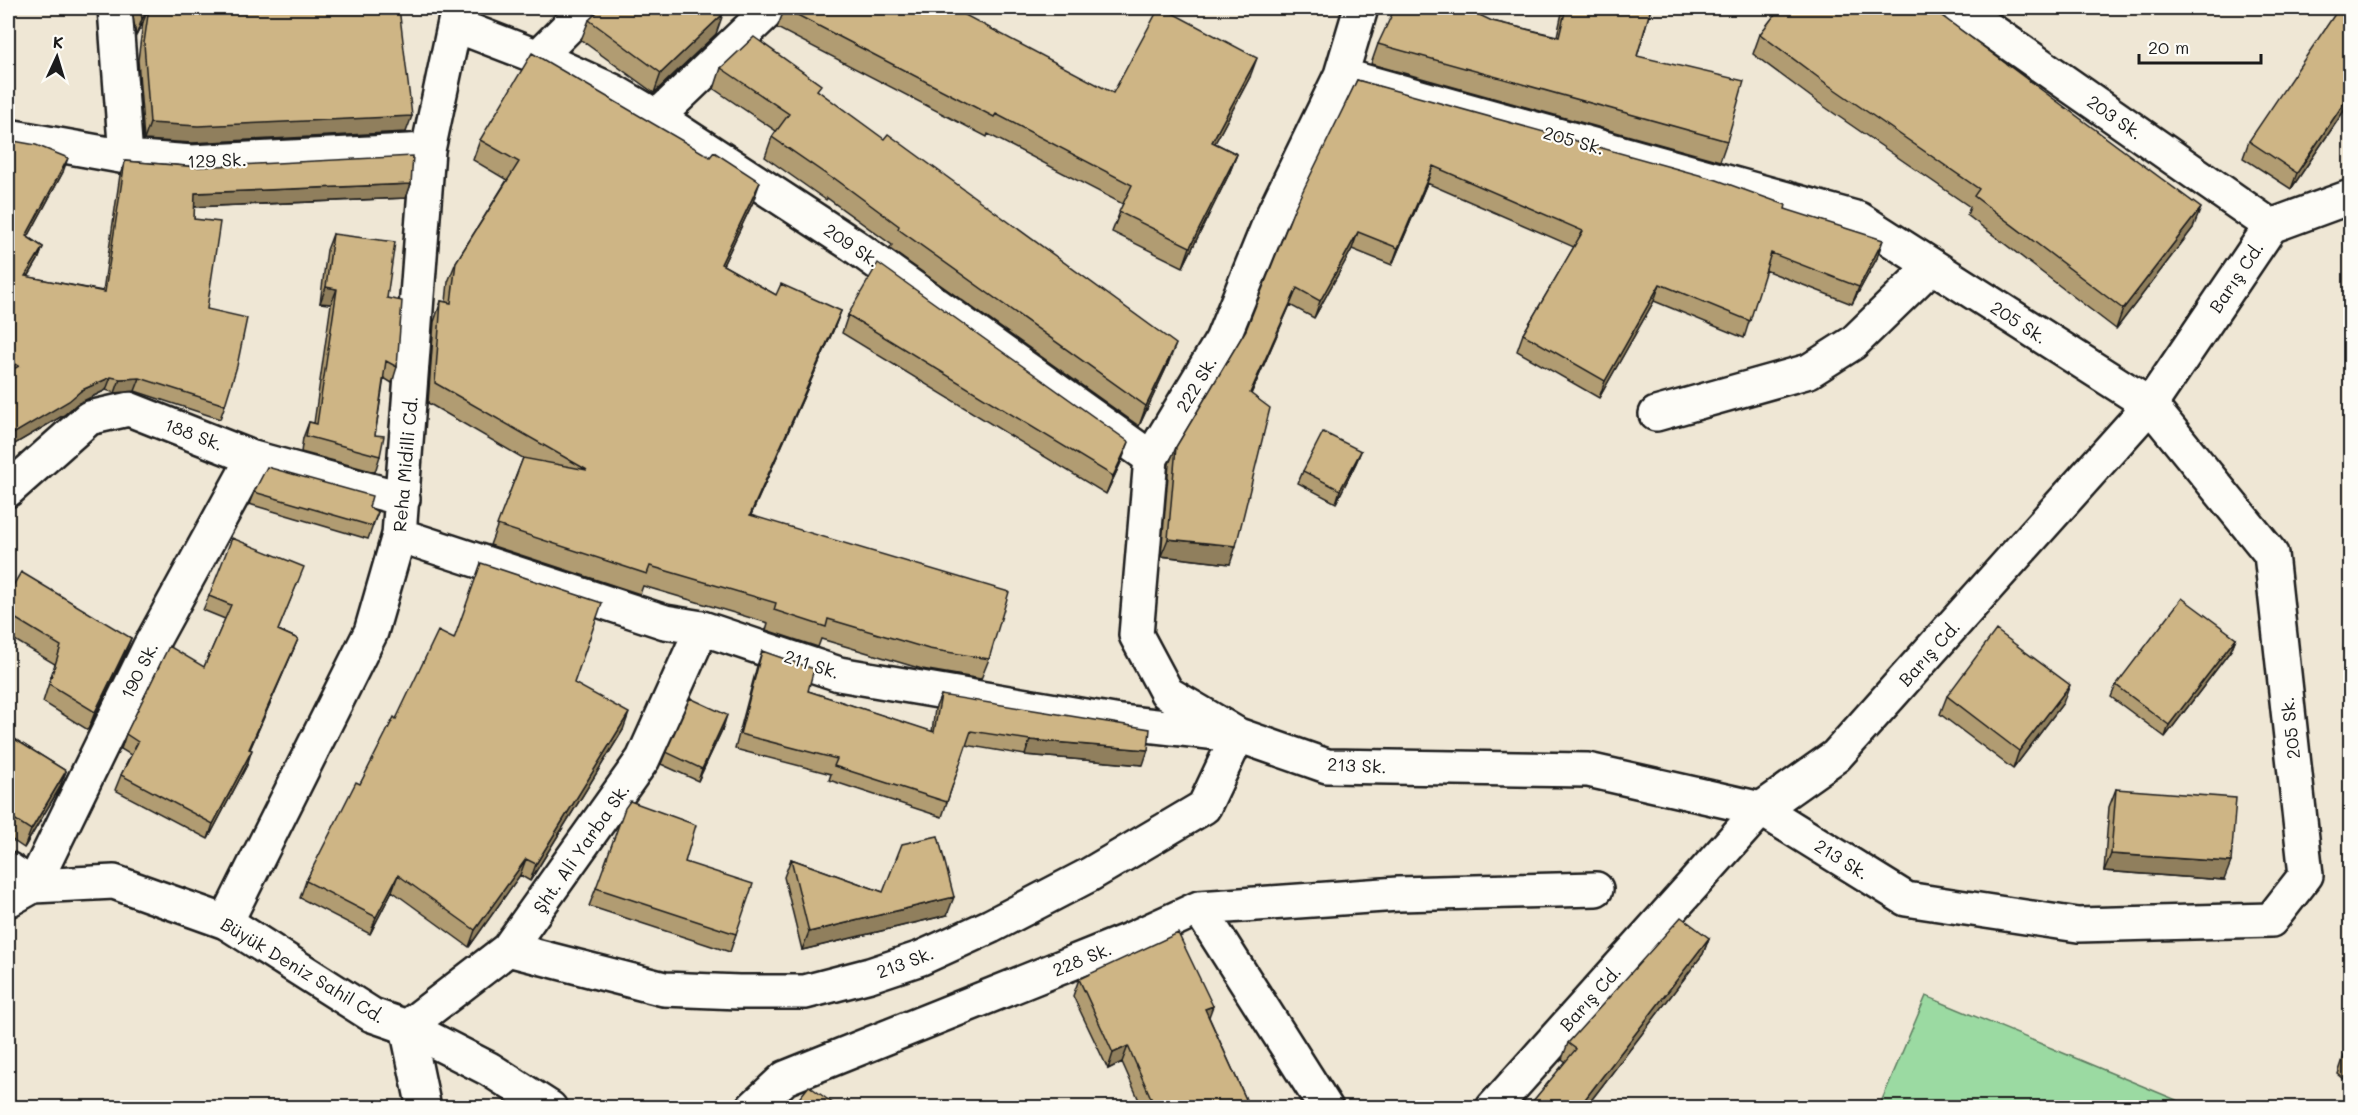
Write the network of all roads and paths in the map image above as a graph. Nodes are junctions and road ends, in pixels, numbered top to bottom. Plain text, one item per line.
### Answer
1 (115, 8) edge
2 (586, 8) edge
3 (771, 8) edge
4 (1959, 8) edge
5 (1354, 9) edge
6 (456, 16) edge
7 (538, 57) junction
8 (1341, 75) junction
9 (657, 117) junction
10 (8, 136) edge
11 (428, 150) junction
12 (126, 157) junction
13 (2350, 197) edge
14 (2271, 226) junction
15 (1932, 266) junction
16 (2150, 405) junction
17 (1656, 414) dead end
18 (253, 458) junction
19 (1151, 458) junction
20 (8, 490) edge
21 (403, 499) junction
22 (399, 535) junction
23 (702, 628) junction
24 (1238, 735) junction
25 (1761, 809) junction
26 (16, 885) edge
27 (1596, 889) dead end
28 (1199, 908) junction
29 (2271, 920) joint
30 (226, 922) junction
31 (508, 949) junction
32 (407, 1027) junction
33 (424, 1107) edge
34 (550, 1107) edge
35 (753, 1107) edge
36 (1326, 1107) edge
37 (1492, 1107) edge

1 - 12 street
2 - 7 street
3 - 9 street
4 - 14 street, 203 Sk.
5 - 8 street, 222 Sk.
6 - 7 street, 209 Sk.
6 - 11 street, Reha Midilli Cd.
7 - 9 street, 209 Sk.
8 - 15 street, 205 Sk.
8 - 19 street, 222 Sk.
9 - 19 street, 209 Sk.
10 - 12 street, 129 Sk.
11 - 12 street, 129 Sk.
11 - 21 street, Reha Midilli Cd.
13 - 14 street, Barış Cd.
14 - 16 street, Barış Cd.
15 - 16 street, 205 Sk.
15 - 17 street
16 - 25 street, Barış Cd.
16 - 29 street, 205 Sk.
18 - 20 street, 188 Sk.
18 - 21 street, 188 Sk.
18 - 26 street, 190 Sk.
19 - 24 street, 222 Sk.
21 - 22 street, Reha Midilli Cd.
22 - 23 street, 211 Sk.
22 - 30 street, Reha Midilli Cd.
23 - 24 street, 211 Sk.
23 - 31 street, Şht. Ali Yarba Sk.
24 - 25 street, 213 Sk.
24 - 31 street, 213 Sk.
25 - 29 street, 213 Sk.
25 - 37 street, Barış Cd.
26 - 30 street, Büyük Deniz Sahil Cd.
27 - 28 street
28 - 35 street, 228 Sk.
28 - 36 street
30 - 32 street, Büyük Deniz Sahil Cd.
31 - 32 street, Şht. Ali Yarba Sk.
32 - 33 street
32 - 34 street, Büyük Deniz Sahil Cd.

